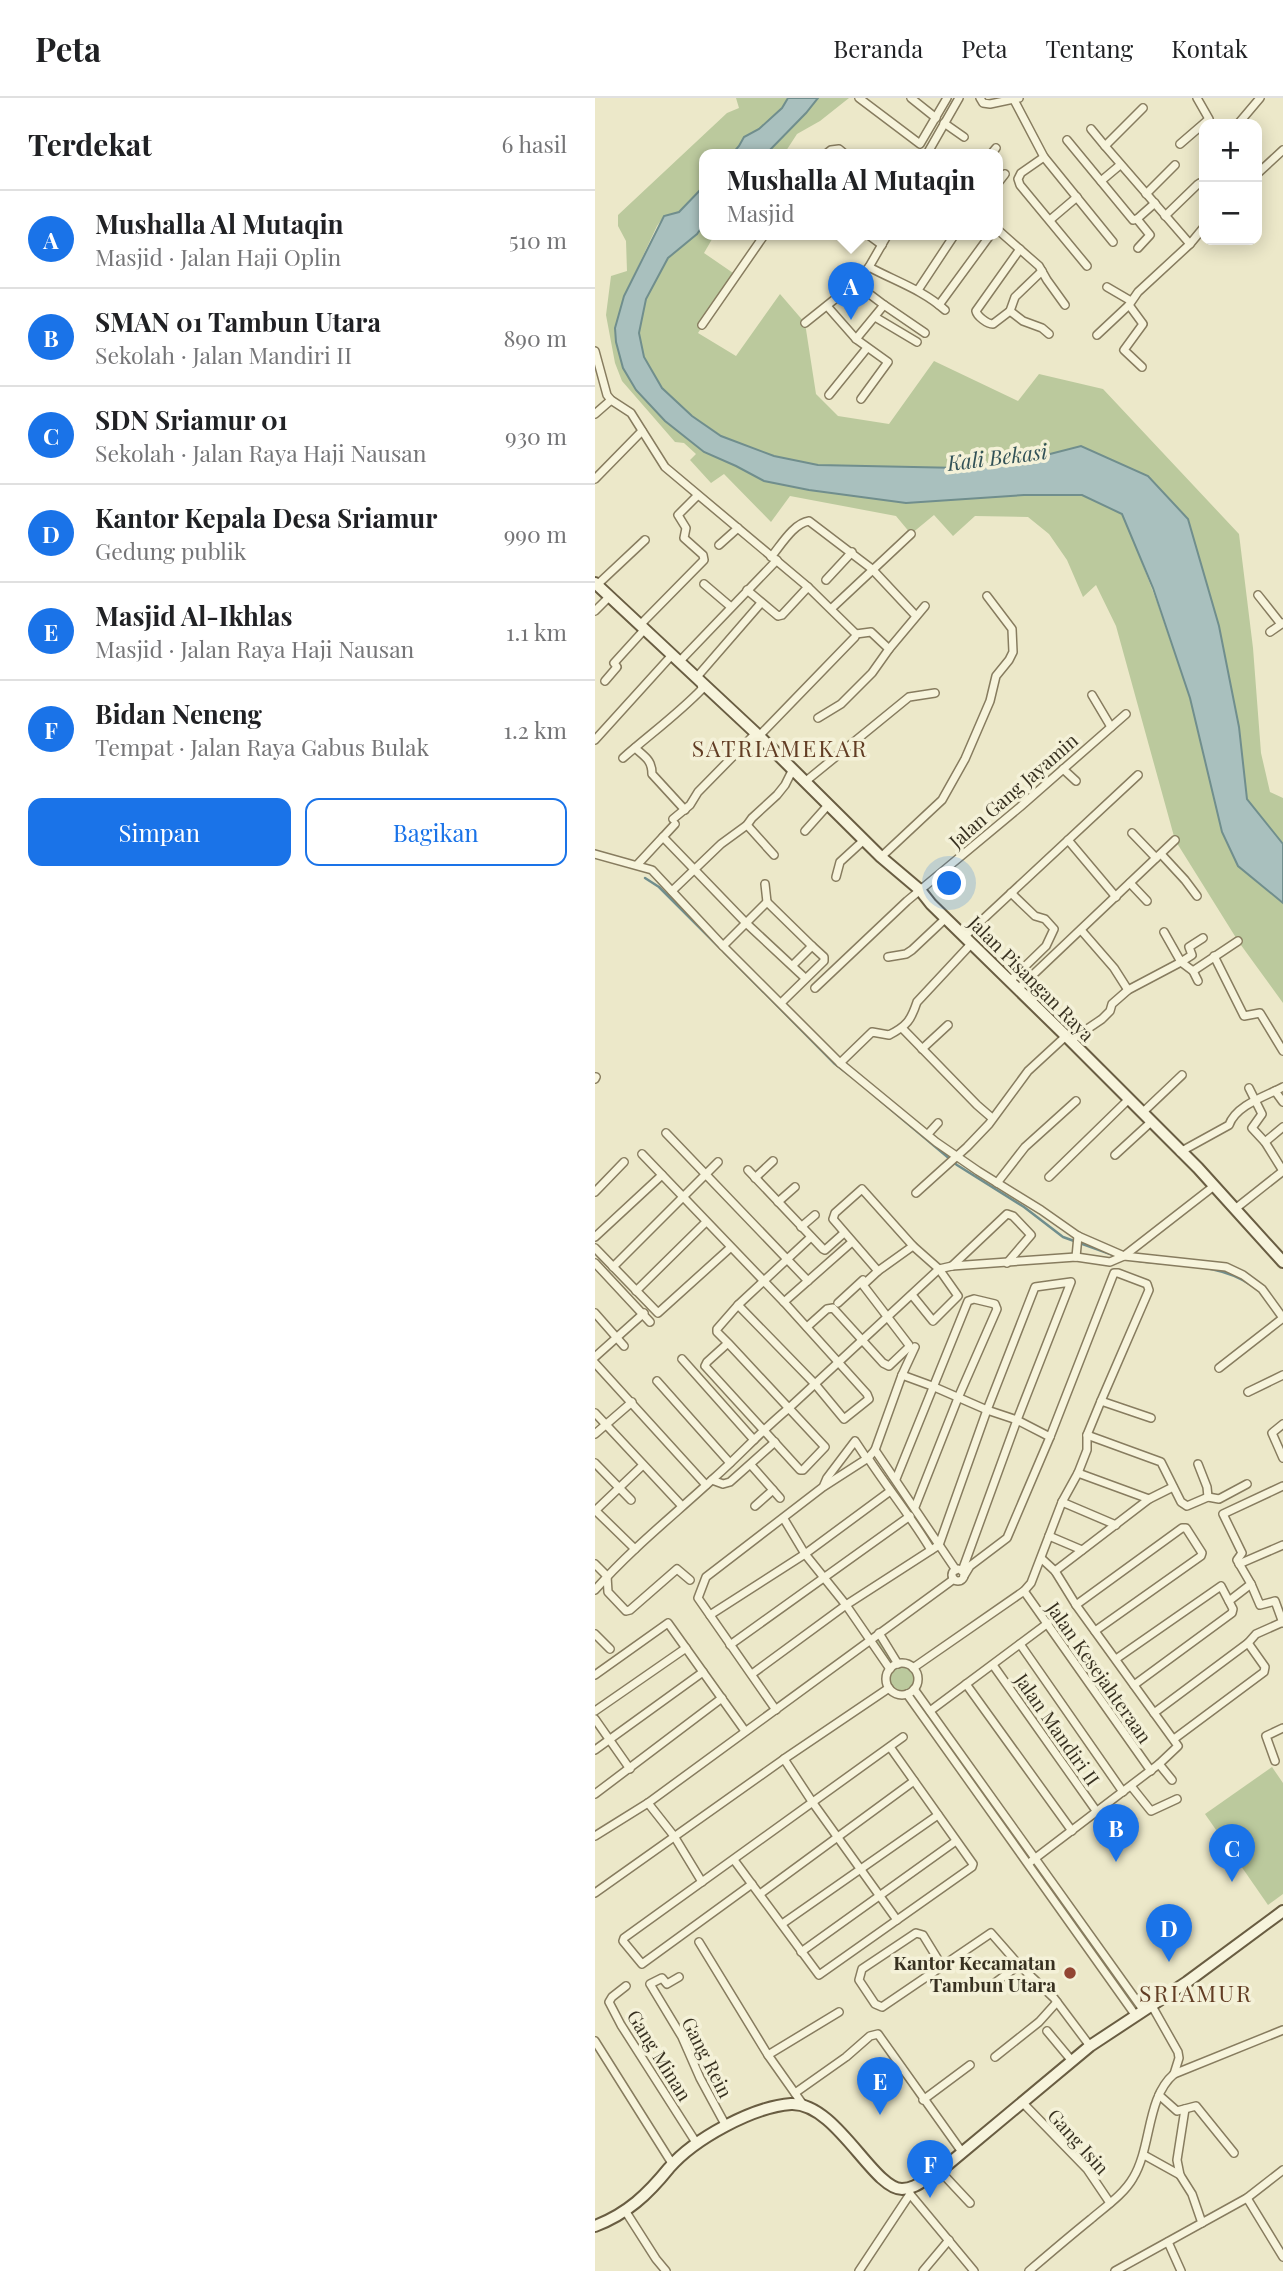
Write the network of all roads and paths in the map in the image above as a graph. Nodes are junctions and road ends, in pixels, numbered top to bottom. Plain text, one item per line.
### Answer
1 (859, 98) edge
2 (911, 98) edge
3 (947, 98) edge
4 (959, 98) edge
5 (980, 98) edge
6 (1197, 98) edge
7 (1260, 98) edge
8 (1017, 99) edge
9 (1143, 108) dead end
10 (936, 118) junction
11 (1242, 119) edge
12 (944, 123) junction
13 (1091, 129) dead end
14 (964, 137) dead end
15 (1067, 140) dead end
16 (1180, 144) dead end
17 (1105, 146) junction
18 (930, 149) edge
19 (1283, 150) edge
20 (1044, 157) junction
21 (1175, 165) dead end
22 (1120, 166) junction
23 (1262, 169) edge
24 (1005, 174) dead end
25 (1003, 177) edge
26 (1101, 181) junction
27 (1199, 183) edge
28 (1146, 194) junction
29 (1077, 197) junction
30 (1155, 203) junction
31 (1165, 216) junction
32 (1137, 219) junction
33 (1050, 220) junction
34 (1199, 233) edge
35 (1003, 234) edge
36 (761, 240) edge
37 (875, 240) edge
38 (885, 240) edge
39 (950, 240) edge
40 (988, 240) edge
41 (1113, 242) dead end
42 (1190, 244) junction
43 (882, 245) junction
44 (1138, 248) dead end
45 (1020, 249) junction
46 (1087, 265) dead end
47 (869, 267) junction
48 (1042, 271) junction
49 (855, 283) junction
50 (1107, 287) dead end
51 (918, 290) junction
52 (1130, 303) junction
53 (884, 304) junction
54 (1065, 305) dead end
55 (827, 306) junction
56 (1010, 311) junction
57 (875, 317) junction
58 (805, 323) dead end
59 (702, 325) dead end
60 (925, 333) dead end
61 (1049, 334) dead end
62 (1097, 335) dead end
63 (856, 339) junction
64 (917, 342) dead end
65 (867, 348) junction
66 (595, 351) edge
67 (1142, 367) dead end
68 (829, 395) dead end
69 (861, 399) dead end
70 (611, 400) junction
71 (595, 414) edge
72 (642, 431) junction
73 (595, 479) edge
74 (697, 496) junction
75 (738, 528) junction
76 (911, 534) dead end
77 (645, 540) dead end
78 (719, 545) dead end
79 (852, 552) junction
80 (774, 559) junction
81 (872, 569) junction
82 (826, 579) dead end
83 (596, 584) edge
84 (704, 584) dead end
85 (808, 587) junction
86 (747, 590) junction
87 (1258, 595) dead end
88 (609, 597) junction
89 (988, 597) dead end
90 (761, 603) junction
91 (925, 606) dead end
92 (731, 607) junction
93 (832, 608) junction
94 (595, 611) edge
95 (916, 616) junction
96 (1282, 624) edge
97 (642, 628) junction
98 (1270, 632) dead end
99 (856, 634) junction
100 (889, 649) junction
101 (675, 659) junction
102 (698, 680) junction
103 (605, 681) dead end
104 (935, 693) dead end
105 (1093, 695) dead end
106 (1126, 714) dead end
107 (818, 718) dead end
108 (1111, 727) junction
109 (757, 735) junction
110 (595, 740) edge
111 (635, 748) junction
112 (623, 758) dead end
113 (793, 769) junction
114 (1063, 769) junction
115 (1138, 775) dead end
116 (1076, 781) dead end
117 (806, 782) junction
118 (829, 804) junction
119 (685, 810) junction
120 (747, 825) junction
121 (805, 831) dead end
122 (1132, 833) dead end
123 (663, 837) junction
124 (864, 840) junction
125 (1068, 840) junction
126 (1175, 840) dead end
127 (595, 854) edge
128 (773, 855) dead end
129 (1158, 856) junction
130 (881, 857) junction
131 (637, 865) junction
132 (695, 868) junction
133 (836, 877) dead end
134 (1130, 883) junction
135 (765, 884) dead end
136 (920, 890) junction
137 (672, 891) junction
138 (1011, 893) junction
139 (1197, 896) dead end
140 (1116, 897) junction
141 (1147, 901) dead end
142 (768, 902) junction
143 (946, 918) junction
144 (746, 923) junction
145 (1081, 930) junction
146 (1164, 932) dead end
147 (1203, 938) dead end
148 (968, 940) junction
149 (1238, 942) dead end
150 (723, 946) junction
151 (812, 946) junction
152 (1214, 956) junction
153 (888, 957) dead end
154 (1181, 962) junction
155 (793, 965) junction
156 (1193, 971) junction
157 (805, 978) junction
158 (1198, 981) dead end
159 (1014, 985) junction
160 (815, 988) dead end
161 (1128, 990) junction
162 (781, 1003) junction
163 (948, 1026) dead end
164 (902, 1028) junction
165 (1068, 1038) junction
166 (922, 1049) junction
167 (1283, 1051) edge
168 (840, 1063) junction
169 (1182, 1075) dead end
170 (1249, 1088) dead end
171 (1279, 1089) edge
172 (1129, 1099) junction
173 (1076, 1101) dead end
174 (1256, 1101) junction
175 (1283, 1102) edge
176 (1142, 1113) junction
177 (992, 1118) junction
178 (1151, 1122) junction
179 (938, 1123) dead end
180 (1283, 1128) edge
181 (666, 1133) dead end
182 (928, 1134) junction
183 (1265, 1142) junction
184 (1180, 1152) junction
185 (642, 1154) dead end
186 (956, 1155) junction
187 (1115, 1155) dead end
188 (773, 1161) dead end
189 (624, 1162) dead end
190 (718, 1162) dead end
191 (748, 1170) dead end
192 (1283, 1171) edge
193 (706, 1174) junction
194 (662, 1175) junction
195 (1049, 1177) dead end
196 (755, 1178) junction
197 (997, 1183) junction
198 (1214, 1186) junction
199 (795, 1187) dead end
200 (595, 1192) edge
201 (916, 1193) dead end
202 (683, 1198) junction
203 (778, 1202) junction
204 (1235, 1209) junction
205 (815, 1215) dead end
206 (706, 1222) junction
207 (801, 1227) junction
208 (844, 1233) junction
209 (1078, 1236) junction
210 (595, 1237) edge
211 (811, 1237) junction
212 (852, 1242) junction
213 (913, 1246) junction
214 (595, 1248) edge
215 (730, 1248) junction
216 (1123, 1256) junction
217 (1076, 1257) junction
218 (787, 1259) junction
219 (1283, 1262) edge
220 (595, 1263) edge
221 (1006, 1263) junction
222 (613, 1266) junction
223 (952, 1266) junction
224 (877, 1269) junction
225 (939, 1269) junction
226 (808, 1281) junction
227 (762, 1282) junction
228 (636, 1291) junction
229 (912, 1294) junction
230 (784, 1302) junction
231 (838, 1303) dead end
232 (738, 1305) junction
233 (650, 1307) junction
234 (595, 1313) edge
235 (642, 1314) junction
236 (888, 1316) junction
237 (1283, 1318) edge
238 (650, 1322) dead end
239 (807, 1327) junction
240 (618, 1337) junction
241 (861, 1340) junction
242 (727, 1343) junction
243 (624, 1346) dead end
244 (915, 1347) dead end
245 (595, 1357) edge
246 (682, 1359) dead end
247 (839, 1362) junction
248 (595, 1363) edge
249 (1219, 1367) dead end
250 (902, 1375) junction
251 (1283, 1375) edge
252 (657, 1381) dead end
253 (815, 1384) junction
254 (932, 1385) junction
255 (1248, 1392) dead end
256 (958, 1398) junction
257 (1101, 1401) junction
258 (632, 1402) junction
259 (789, 1408) junction
260 (986, 1410) junction
261 (596, 1416) edge
262 (1151, 1418) dead end
263 (1017, 1420) junction
264 (1283, 1424) edge
265 (606, 1425) junction
266 (764, 1429) junction
267 (595, 1434) edge
268 (1087, 1435) junction
269 (1050, 1437) junction
270 (754, 1440) junction
271 (775, 1442) junction
272 (875, 1450) junction
273 (1283, 1458) edge
274 (868, 1459) junction
275 (595, 1463) edge
276 (730, 1463) junction
277 (1198, 1464) dead end
278 (643, 1465) junction
279 (751, 1465) junction
280 (1078, 1473) junction
281 (896, 1479) junction
282 (709, 1483) junction
283 (1247, 1484) dead end
284 (1283, 1486) edge
285 (823, 1487) junction
286 (1173, 1487) junction
287 (619, 1488) junction
288 (773, 1490) junction
289 (889, 1492) junction
290 (1208, 1497) junction
291 (780, 1498) dead end
292 (1149, 1499) junction
293 (631, 1500) dead end
294 (1062, 1502) junction
295 (682, 1506) junction
296 (755, 1506) dead end
297 (915, 1507) junction
298 (595, 1510) edge
299 (911, 1516) junction
300 (784, 1519) junction
301 (1116, 1525) junction
302 (1049, 1536) junction
303 (939, 1545) junction
304 (1283, 1545) edge
305 (635, 1549) junction
306 (931, 1550) junction
307 (1083, 1550) junction
308 (806, 1554) junction
309 (1042, 1559) junction
310 (595, 1564) edge
311 (1239, 1564) junction
312 (1055, 1571) junction
313 (961, 1572) junction
314 (607, 1576) junction
315 (825, 1578) junction
316 (690, 1580) dead end
317 (1251, 1584) junction
318 (595, 1590) edge
319 (1024, 1591) junction
320 (1229, 1601) junction
321 (846, 1605) junction
322 (1076, 1605) junction
323 (710, 1615) junction
324 (1048, 1623) junction
325 (1283, 1623) edge
326 (1095, 1631) junction
327 (879, 1633) junction
328 (595, 1634) edge
329 (869, 1640) junction
330 (1248, 1643) junction
331 (1020, 1644) junction
332 (730, 1645) junction
333 (686, 1648) junction
334 (610, 1649) dead end
335 (1116, 1659) junction
336 (898, 1664) junction
337 (993, 1665) junction
338 (913, 1668) junction
339 (890, 1670) junction
340 (703, 1672) junction
341 (752, 1674) junction
342 (595, 1675) edge
343 (966, 1684) junction
344 (1134, 1685) junction
345 (889, 1688) junction
346 (910, 1691) junction
347 (722, 1698) junction
348 (776, 1710) junction
349 (595, 1711) edge
350 (930, 1711) junction
351 (1154, 1713) junction
352 (595, 1719) edge
353 (1283, 1728) edge
354 (745, 1731) junction
355 (902, 1737) dead end
356 (1174, 1739) junction
357 (609, 1740) junction
358 (890, 1746) junction
359 (595, 1750) edge
360 (784, 1759) junction
361 (1275, 1761) dead end
362 (1160, 1764) junction
363 (630, 1769) junction
364 (1150, 1771) junction
365 (975, 1780) junction
366 (1172, 1780) dead end
367 (914, 1781) junction
368 (1131, 1786) junction
369 (1123, 1792) junction
370 (595, 1794) edge
371 (1177, 1799) dead end
372 (648, 1803) junction
373 (813, 1803) junction
374 (1097, 1812) junction
375 (938, 1815) junction
376 (1072, 1831) junction
377 (595, 1836) edge
378 (674, 1836) junction
379 (837, 1836) junction
380 (956, 1840) junction
381 (734, 1860) junction
382 (1033, 1861) junction
383 (861, 1869) junction
384 (702, 1882) junction
385 (752, 1884) junction
386 (595, 1893) edge
387 (760, 1894) junction
388 (879, 1895) junction
389 (1283, 1911) edge
390 (897, 1920) junction
391 (782, 1924) junction
392 (699, 1942) dead end
393 (801, 1952) junction
394 (942, 1965) junction
395 (1019, 1965) junction
396 (1117, 1970) junction
397 (1109, 1975) junction
398 (680, 1977) dead end
399 (992, 1985) dead end
400 (625, 1986) dead end
401 (1057, 2002) junction
402 (1144, 2011) junction
403 (839, 2012) dead end
404 (1283, 2030) edge
405 (1047, 2031) dead end
406 (595, 2041) edge
407 (1090, 2046) junction
408 (768, 2054) junction
409 (996, 2057) dead end
410 (1072, 2061) junction
411 (970, 2065) dead end
412 (1174, 2074) junction
413 (795, 2093) junction
414 (1159, 2095) junction
415 (923, 2100) junction
416 (1022, 2102) junction
417 (804, 2106) junction
418 (1185, 2109) junction
419 (726, 2126) junction
420 (697, 2144) junction
421 (962, 2152) junction
422 (1234, 2153) dead end
423 (1144, 2155) junction
424 (673, 2165) junction
425 (1283, 2170) edge
426 (940, 2171) junction
427 (1180, 2175) junction
428 (910, 2191) junction
429 (1247, 2198) junction
430 (970, 2203) dead end
431 (1110, 2203) junction
432 (626, 2212) junction
433 (1202, 2223) junction
434 (595, 2226) edge
435 (949, 2240) junction
436 (1168, 2242) junction
437 (1282, 2255) edge
438 (666, 2271) edge
439 (859, 2271) edge
440 (923, 2271) edge
441 (974, 2271) edge
442 (1029, 2271) edge
443 (1115, 2271) edge
444 (1181, 2271) edge

1 - 10 street
2 - 10 street
3 - 10 street
4 - 12 street
5 - 8 street
6 - 16 street
7 - 11 street
8 - 20 street
9 - 17 street
12 - 14 street
12 - 18 street
13 - 17 street
15 - 26 street
17 - 22 street
19 - 23 street
20 - 29 street
20 - 33 street
21 - 28 street
22 - 26 street
22 - 28 street
24 - 25 street
26 - 32 street
27 - 31 street
28 - 30 street
29 - 33 street
29 - 41 street
30 - 31 street
30 - 32 street
31 - 42 street
32 - 44 street
33 - 46 street
34 - 42 street
35 - 45 street
36 - 59 street
37 - 43 street
38 - 43 street
39 - 51 street
40 - 51 street
42 - 52 street
43 - 47 street
45 - 48 street
45 - 56 street
47 - 49 street
47 - 51 street
48 - 54 street
48 - 56 street
49 - 53 street
49 - 55 street
50 - 52 street
52 - 62 street
52 - 67 street
53 - 57 street
53 - 60 street
55 - 58 street
55 - 63 street
56 - 61 street
57 - 63 street
57 - 64 street
63 - 65 street
65 - 68 street
65 - 69 street
66 - 70 street
70 - 71 street
70 - 72 street
72 - 73 street
72 - 74 street
74 - 75 street
74 - 97 street
75 - 78 street
75 - 80 street
76 - 81 street
77 - 83 street
79 - 80 street
79 - 81 street
79 - 82 street
80 - 85 street
80 - 86 street
81 - 93 street
81 - 95 street
83 - 88 street, Jalan Pisangan Raya
84 - 92 street
85 - 90 street
85 - 93 street
86 - 90 street
86 - 92 street
87 - 96 street
88 - 94 street
88 - 97 street, Jalan Pisangan Raya
89 - 130 street
90 - 102 street
91 - 95 street
92 - 101 street
93 - 99 street
95 - 100 street
96 - 98 street
97 - 101 street, Jalan Pisangan Raya
97 - 103 street
99 - 100 street
99 - 109 street
100 - 107 street
101 - 102 street, Jalan Pisangan Raya
101 - 110 street
102 - 109 street, Jalan Pisangan Raya
102 - 111 street
104 - 117 street
105 - 108 street
106 - 108 street, Jalan Gang Jayamin
108 - 114 street, Jalan Gang Jayamin
109 - 113 street, Jalan Pisangan Raya
109 - 119 street
111 - 112 street
111 - 119 street
113 - 117 street, Jalan Pisangan Raya
113 - 120 street
114 - 116 street
114 - 136 street, Jalan Gang Jayamin
115 - 125 street
117 - 118 street, Jalan Pisangan Raya
118 - 121 street
118 - 124 street, Jalan Pisangan Raya
119 - 123 street
120 - 128 street
120 - 132 street
122 - 129 street
123 - 131 street
123 - 132 street
124 - 130 street, Jalan Pisangan Raya
124 - 133 street
125 - 138 street
125 - 140 street
126 - 129 street
127 - 131 street
129 - 134 street
129 - 139 street
130 - 136 street, Jalan Pisangan Raya
131 - 137 street
132 - 137 street
132 - 144 street
134 - 140 street
134 - 141 street
135 - 142 street
136 - 143 street, Jalan Pisangan Raya
136 - 160 street, Jalan Gang Jayamin
137 - 150 street
138 - 148 street
138 - 159 street
140 - 145 street
142 - 144 street
142 - 151 street
143 - 148 street, Jalan Pisangan Raya
143 - 153 street
144 - 150 street
144 - 155 street
145 - 159 street
145 - 161 street
146 - 154 street
147 - 154 street
148 - 159 street, Jalan Pisangan Raya
148 - 164 street
149 - 152 street
150 - 162 street
151 - 155 street
151 - 157 street
152 - 156 street
152 - 167 street
154 - 156 street
154 - 161 street
155 - 157 street
156 - 158 street
157 - 162 street
159 - 165 street, Jalan Pisangan Raya
161 - 165 street
162 - 168 street
163 - 166 street
164 - 166 street
164 - 168 street
165 - 172 street, Jalan Pisangan Raya
165 - 177 street
166 - 177 street
168 - 182 street
169 - 176 street
170 - 174 street
171 - 174 street
171 - 175 street
172 - 176 street, Jalan Pisangan Raya
172 - 195 street
173 - 197 street
174 - 183 street
174 - 184 street
176 - 178 street, Jalan Pisangan Raya
177 - 186 street
178 - 184 street, Jalan Pisangan Raya
178 - 187 street
179 - 182 street
180 - 183 street
181 - 193 street
182 - 186 street
183 - 192 street
184 - 198 street, Jalan Pisangan Raya
185 - 194 street
186 - 197 street
186 - 201 street
188 - 196 street
189 - 200 street
190 - 193 street
191 - 196 street
192 - 204 street
193 - 202 street
193 - 218 street
194 - 202 street
194 - 210 street
196 - 203 street
197 - 209 street
198 - 204 street, Jalan Pisangan Raya
198 - 216 street
199 - 203 street
202 - 206 street
202 - 222 street
203 - 207 street
204 - 219 street, Jalan Pisangan Raya
205 - 207 street
206 - 215 street
206 - 228 street
207 - 211 street
208 - 211 street
208 - 212 street
208 - 213 street
209 - 216 street
209 - 217 street
211 - 218 street
212 - 224 street
212 - 226 street
213 - 224 street
213 - 225 street
214 - 222 street
215 - 227 street
215 - 233 street
216 - 217 street
216 - 237 street
217 - 221 street
218 - 226 street
218 - 227 street
220 - 235 street
221 - 223 street
221 - 223 street
222 - 228 street
223 - 225 street
224 - 231 street
224 - 236 street
225 - 229 street
225 - 229 street
226 - 230 street
227 - 230 street
227 - 232 street
228 - 233 street
229 - 236 street
230 - 239 street
232 - 242 street
232 - 253 street
233 - 235 street
234 - 240 street
235 - 238 street
235 - 240 street
236 - 241 street
236 - 241 street
237 - 249 street
239 - 241 street
239 - 247 street
240 - 243 street
240 - 245 street
241 - 247 street
242 - 259 street
242 - 266 street
244 - 250 street
246 - 270 street
247 - 253 street
247 - 253 street
248 - 258 street
250 - 254 street
250 - 272 street
251 - 255 street
252 - 276 street
253 - 259 street
254 - 256 street
254 - 256 street
254 - 281 street
256 - 260 street
256 - 297 street
257 - 262 street
257 - 268 street
257 - 269 street
258 - 265 street
258 - 282 street
259 - 266 street
259 - 271 street
260 - 263 street
260 - 263 street
260 - 303 street
261 - 265 street
263 - 269 street
263 - 313 street
264 - 273 street
265 - 267 street
265 - 278 street
266 - 270 street
266 - 271 street
268 - 280 street
268 - 286 street
269 - 313 street
270 - 276 street
271 - 279 street
272 - 274 street
272 - 281 street
274 - 285 street
274 - 285 street
274 - 289 street
275 - 287 street
276 - 282 street
277 - 290 street
278 - 287 street
278 - 295 street
279 - 282 street
279 - 288 street
280 - 292 street
280 - 294 street
281 - 297 street
282 - 295 street
283 - 290 street
284 - 311 street
285 - 300 street
286 - 290 street
286 - 292 street
287 - 293 street
287 - 298 street
288 - 291 street
288 - 296 street
289 - 299 street
289 - 308 street
292 - 301 street
294 - 301 street
294 - 302 street
295 - 305 street
297 - 303 street
298 - 305 street
299 - 306 street
299 - 315 street
300 - 308 street
300 - 323 street
301 - 307 street
302 - 307 street
302 - 309 street
303 - 306 street
303 - 313 street
304 - 311 street
305 - 314 street
306 - 321 street
307 - 312 street
308 - 315 street
308 - 323 street
309 - 312 street
309 - 319 street
310 - 314 street
311 - 317 street
312 - 322 street
313 - 327 street
314 - 316 street
314 - 318 street
315 - 321 street
315 - 332 street
317 - 320 street
317 - 325 street
319 - 324 street, Jalan Kesejahteraan
319 - 338 street
320 - 335 street
320 - 344 street
321 - 329 street
321 - 341 street
322 - 326 street
322 - 326 street
323 - 332 street
324 - 331 street
324 - 364 street, Jalan Kesejahteraan
325 - 330 street
326 - 335 street
327 - 329 street
327 - 336 street
328 - 334 street
329 - 339 street
329 - 348 street
330 - 351 street
330 - 356 street
331 - 337 street
331 - 369 street
332 - 341 street
333 - 340 street
333 - 342 street
333 - 349 street
335 - 344 street
336 - 338 street
336 - 339 street
337 - 343 street
337 - 374 street, Jalan Mandiri II
338 - 346 street
339 - 345 street
340 - 347 street
340 - 357 street
341 - 348 street
343 - 350 street
343 - 376 street
344 - 351 street
345 - 346 street
345 - 360 street
346 - 350 street
346 - 365 street
347 - 354 street
347 - 363 street
348 - 354 street
350 - 365 street
351 - 356 street
352 - 357 street
353 - 361 street
354 - 372 street
355 - 358 street
356 - 362 street
357 - 359 street
357 - 363 street
358 - 367 street
358 - 373 street
360 - 373 street
360 - 378 street
362 - 364 street
362 - 366 street
363 - 370 street
364 - 368 street
365 - 382 street
367 - 375 street
367 - 379 street
368 - 369 street
368 - 371 street
369 - 374 street
372 - 377 street
372 - 378 street
373 - 379 street
373 - 381 street
374 - 376 street
375 - 380 street
375 - 383 street
376 - 382 street
378 - 384 street
378 - 386 street
379 - 383 street
379 - 387 street
380 - 388 street
380 - 390 street
381 - 384 street
381 - 385 street
382 - 396 street
382 - 397 street
383 - 388 street
383 - 391 street
384 - 385 street
385 - 387 street
387 - 391 street
388 - 390 street
388 - 393 street
389 - 402 street
390 - 393 street
391 - 393 street
392 - 408 street
394 - 394 street
394 - 395 street
395 - 399 street
395 - 401 street
396 - 397 street
396 - 402 street
397 - 402 street
398 - 419 street, Gang Rein
400 - 420 street, Gang Minan
401 - 407 street
401 - 409 street
402 - 407 street
402 - 412 street
403 - 408 street
404 - 412 street
405 - 410 street
406 - 424 street
407 - 410 street
408 - 413 street
410 - 416 street
411 - 415 street
412 - 414 street
413 - 415 street
413 - 417 street
414 - 418 street
414 - 423 street
415 - 421 street
416 - 421 street
416 - 431 street, Gang Isin
417 - 419 street
417 - 428 street
418 - 422 street
418 - 427 street
419 - 420 street
420 - 424 street
421 - 426 street
423 - 427 street
423 - 431 street
424 - 432 street
425 - 429 street
426 - 428 street
426 - 430 street
427 - 433 street
428 - 435 street
428 - 439 street
429 - 433 street
429 - 437 street
431 - 442 street
432 - 434 street
432 - 438 street
433 - 436 street
435 - 440 street
435 - 441 street
436 - 443 street
436 - 444 street

